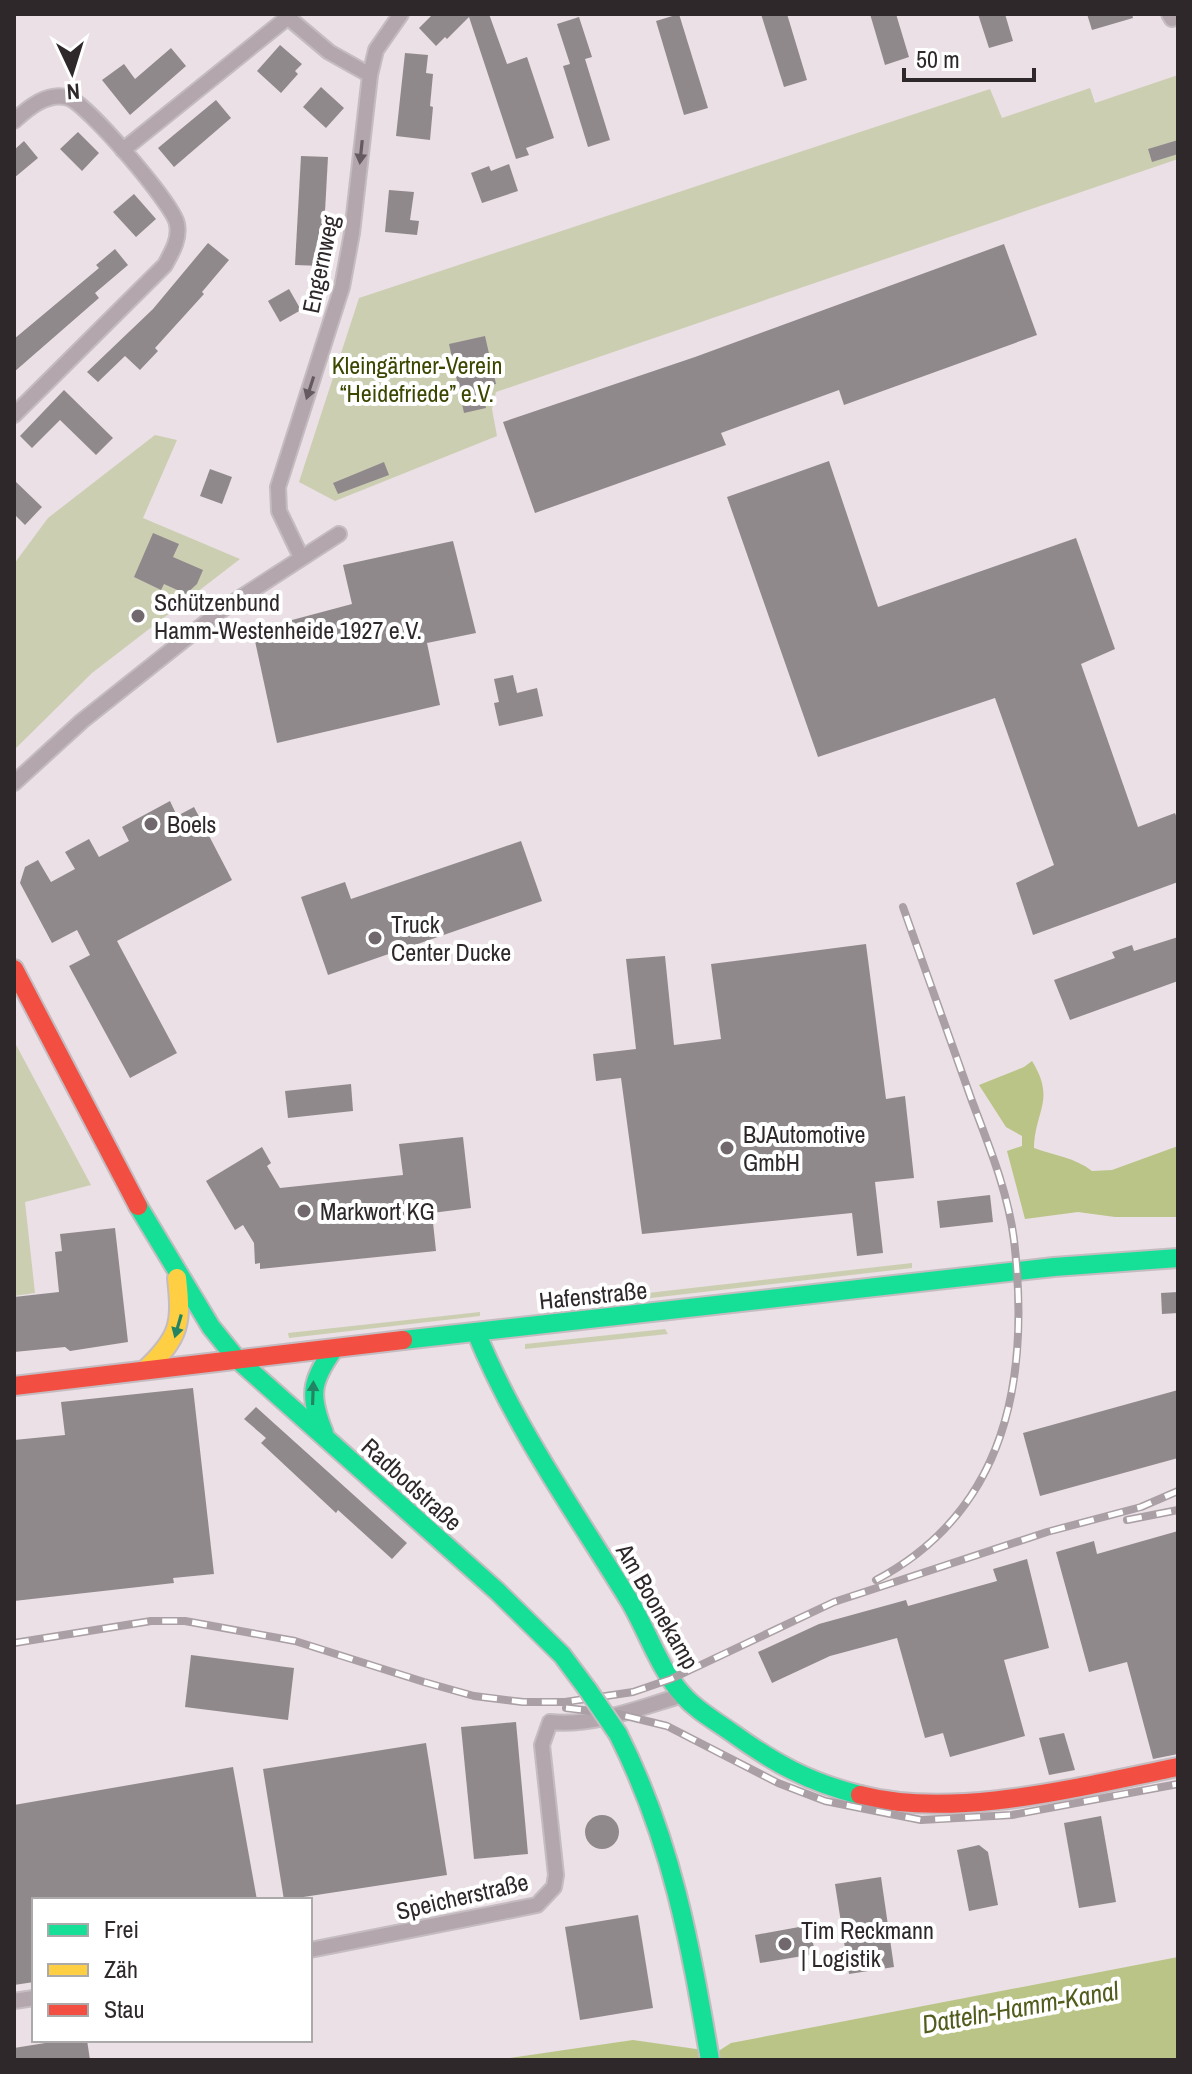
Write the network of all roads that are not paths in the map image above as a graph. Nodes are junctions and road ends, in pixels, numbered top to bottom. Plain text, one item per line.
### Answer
1 (401, 14) edge
2 (286, 16) edge
3 (370, 75) junction
4 (14, 121) edge
5 (123, 150) junction
6 (14, 415) edge
7 (339, 534) dead end
8 (301, 557) junction
9 (14, 783) edge
10 (14, 969) edge
11 (1178, 1258) edge
12 (177, 1273) junction
13 (476, 1332) junction
14 (334, 1349) junction
15 (236, 1358) junction
16 (146, 1369) junction
17 (14, 1386) edge
18 (327, 1441) junction
19 (683, 1695) junction
20 (1178, 1767) edge
21 (312, 1950) edge
22 (710, 2060) edge

1 - 3 street, Engernweg
2 - 3 street
2 - 5 street
3 -> 8 street, Engernweg
4 - 5 street
5 - 6 street
7 - 8 street
8 - 9 street
10 - 12 street, Radbodstraße
11 - 13 street, Hafenstraße
12 - 15 street, Radbodstraße
12 -> 16 street
13 - 14 street, Hafenstraße
13 - 19 street, Am Boonekamp
14 - 15 street, Hafenstraße
18 -> 14 street
15 - 16 street, Hafenstraße
15 - 18 street, Radbodstraße
16 - 17 street, Hafenstraße
18 - 22 street, Radbodstraße, bridge
19 - 20 street, Am Boonekamp
19 - 21 street, Speicherstraße

